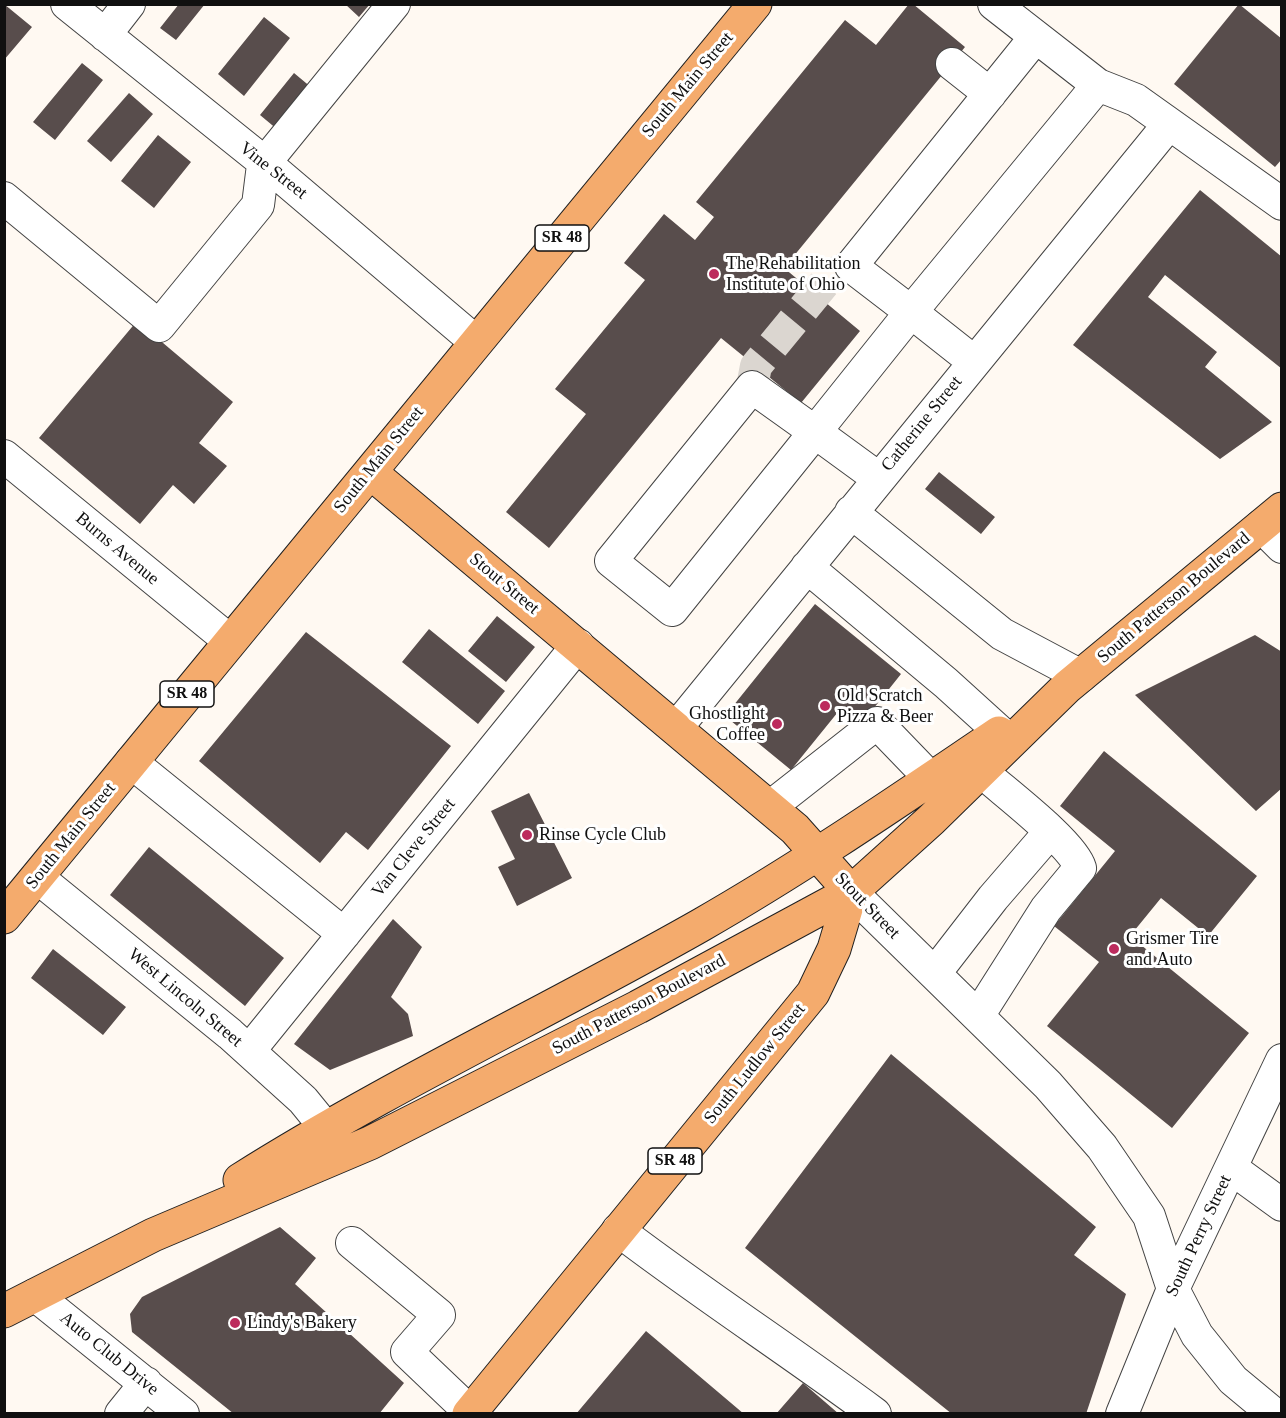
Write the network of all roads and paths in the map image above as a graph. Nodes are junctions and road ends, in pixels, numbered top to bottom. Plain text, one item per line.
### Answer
1 (67, 4) edge
2 (129, 4) edge
3 (394, 4) edge
4 (755, 4) edge
5 (994, 4) edge
6 (105, 35) junction
7 (1035, 39) junction
8 (952, 64) dead end
9 (1098, 85) junction
10 (990, 94) junction
11 (1169, 124) junction
12 (263, 165) junction
13 (4, 198) edge
14 (1281, 204) edge
15 (911, 312) junction
16 (476, 342) junction
17 (973, 361) junction
18 (815, 432) junction
19 (4, 456) edge
20 (370, 472) junction
21 (878, 478) junction
22 (851, 512) junction
23 (1275, 527) edge
24 (807, 567) junction
25 (230, 641) junction
26 (578, 645) junction
27 (1074, 681) junction
28 (677, 727) junction
29 (1000, 732) junction
30 (131, 762) junction
31 (981, 771) junction
32 (931, 779) junction
33 (770, 807) junction
34 (1050, 832) junction
35 (819, 854) junction
36 (37, 877) junction
37 (851, 892) junction
38 (4, 916) edge
39 (344, 934) junction
40 (934, 972) junction
41 (978, 1016) junction
42 (249, 1051) junction
43 (1281, 1060) edge
44 (325, 1127) junction
45 (1231, 1168) junction
46 (1281, 1205) edge
47 (618, 1230) junction
48 (153, 1235) junction
49 (352, 1244) dead end
50 (1173, 1289) junction
51 (35, 1295) junction
52 (4, 1311) edge
53 (146, 1383) junction
54 (121, 1413) edge
55 (183, 1413) edge
56 (469, 1413) edge
57 (875, 1413) edge
58 (1122, 1413) edge
59 (1274, 1413) edge

1 - 6 street, Vine Street
2 - 6 street
3 - 12 street
4 - 16 main road, South Main Street / SR 48
5 - 7 street
6 - 12 street, Vine Street
7 - 9 street
7 - 10 street
8 - 10 street
9 - 11 street
9 - 15 street
10 - 15 street
11 - 14 street
11 - 17 street, Catherine Street
12 - 13 street
12 - 16 street, Vine Street
15 - 17 street
15 - 18 street
16 - 20 main road, South Main Street / SR 48
17 - 21 street, Catherine Street
18 - 18 street
18 - 21 street
19 - 25 street, Burns Avenue
20 - 25 main road, South Main Street / SR 48
20 - 26 main road, Stout Street
21 - 22 street, Catherine Street
22 - 24 street, Catherine Street
22 - 27 street
23 - 27 main road, South Patterson Boulevard
24 - 28 street, Catherine Street
24 - 29 street
25 - 30 main road, South Main Street / SR 48
26 - 28 main road, Stout Street
26 - 39 street, Van Cleve Street
27 - 29 main road, South Patterson Boulevard
27 - 31 main road, South Patterson Boulevard
28 - 33 main road, Stout Street
29 - 32 main road, South Patterson Boulevard
30 - 36 main road, South Main Street / SR 48
30 - 39 street
31 - 34 street
31 - 37 main road, South Patterson Boulevard
32 - 33 street
32 - 35 main road, South Patterson Boulevard
33 - 35 main road, Stout Street
34 - 40 street
34 - 41 street
35 - 37 main road, Stout Street
35 - 44 main road, South Patterson Boulevard
36 - 38 main road, South Main Street / SR 48
36 - 42 street, West Lincoln Street
37 - 40 street, Stout Street
37 - 47 main road, South Ludlow Street / SR 48
37 - 48 main road, South Patterson Boulevard
39 - 42 street, Van Cleve Street
40 - 41 street, Stout Street
41 - 50 street, Stout Street
42 - 44 street, West Lincoln Street
43 - 45 street, South Perry Street
44 - 48 main road, South Patterson Boulevard
45 - 46 street
45 - 50 street, South Perry Street
47 - 56 main road, South Ludlow Street / SR 48
47 - 57 street
48 - 51 main road, South Patterson Boulevard
49 - 56 street
50 - 58 street, South Perry Street
50 - 59 street, Stout Street
51 - 52 main road, South Patterson Boulevard
51 - 53 street, Auto Club Drive
53 - 54 street
53 - 55 street, Auto Club Drive

